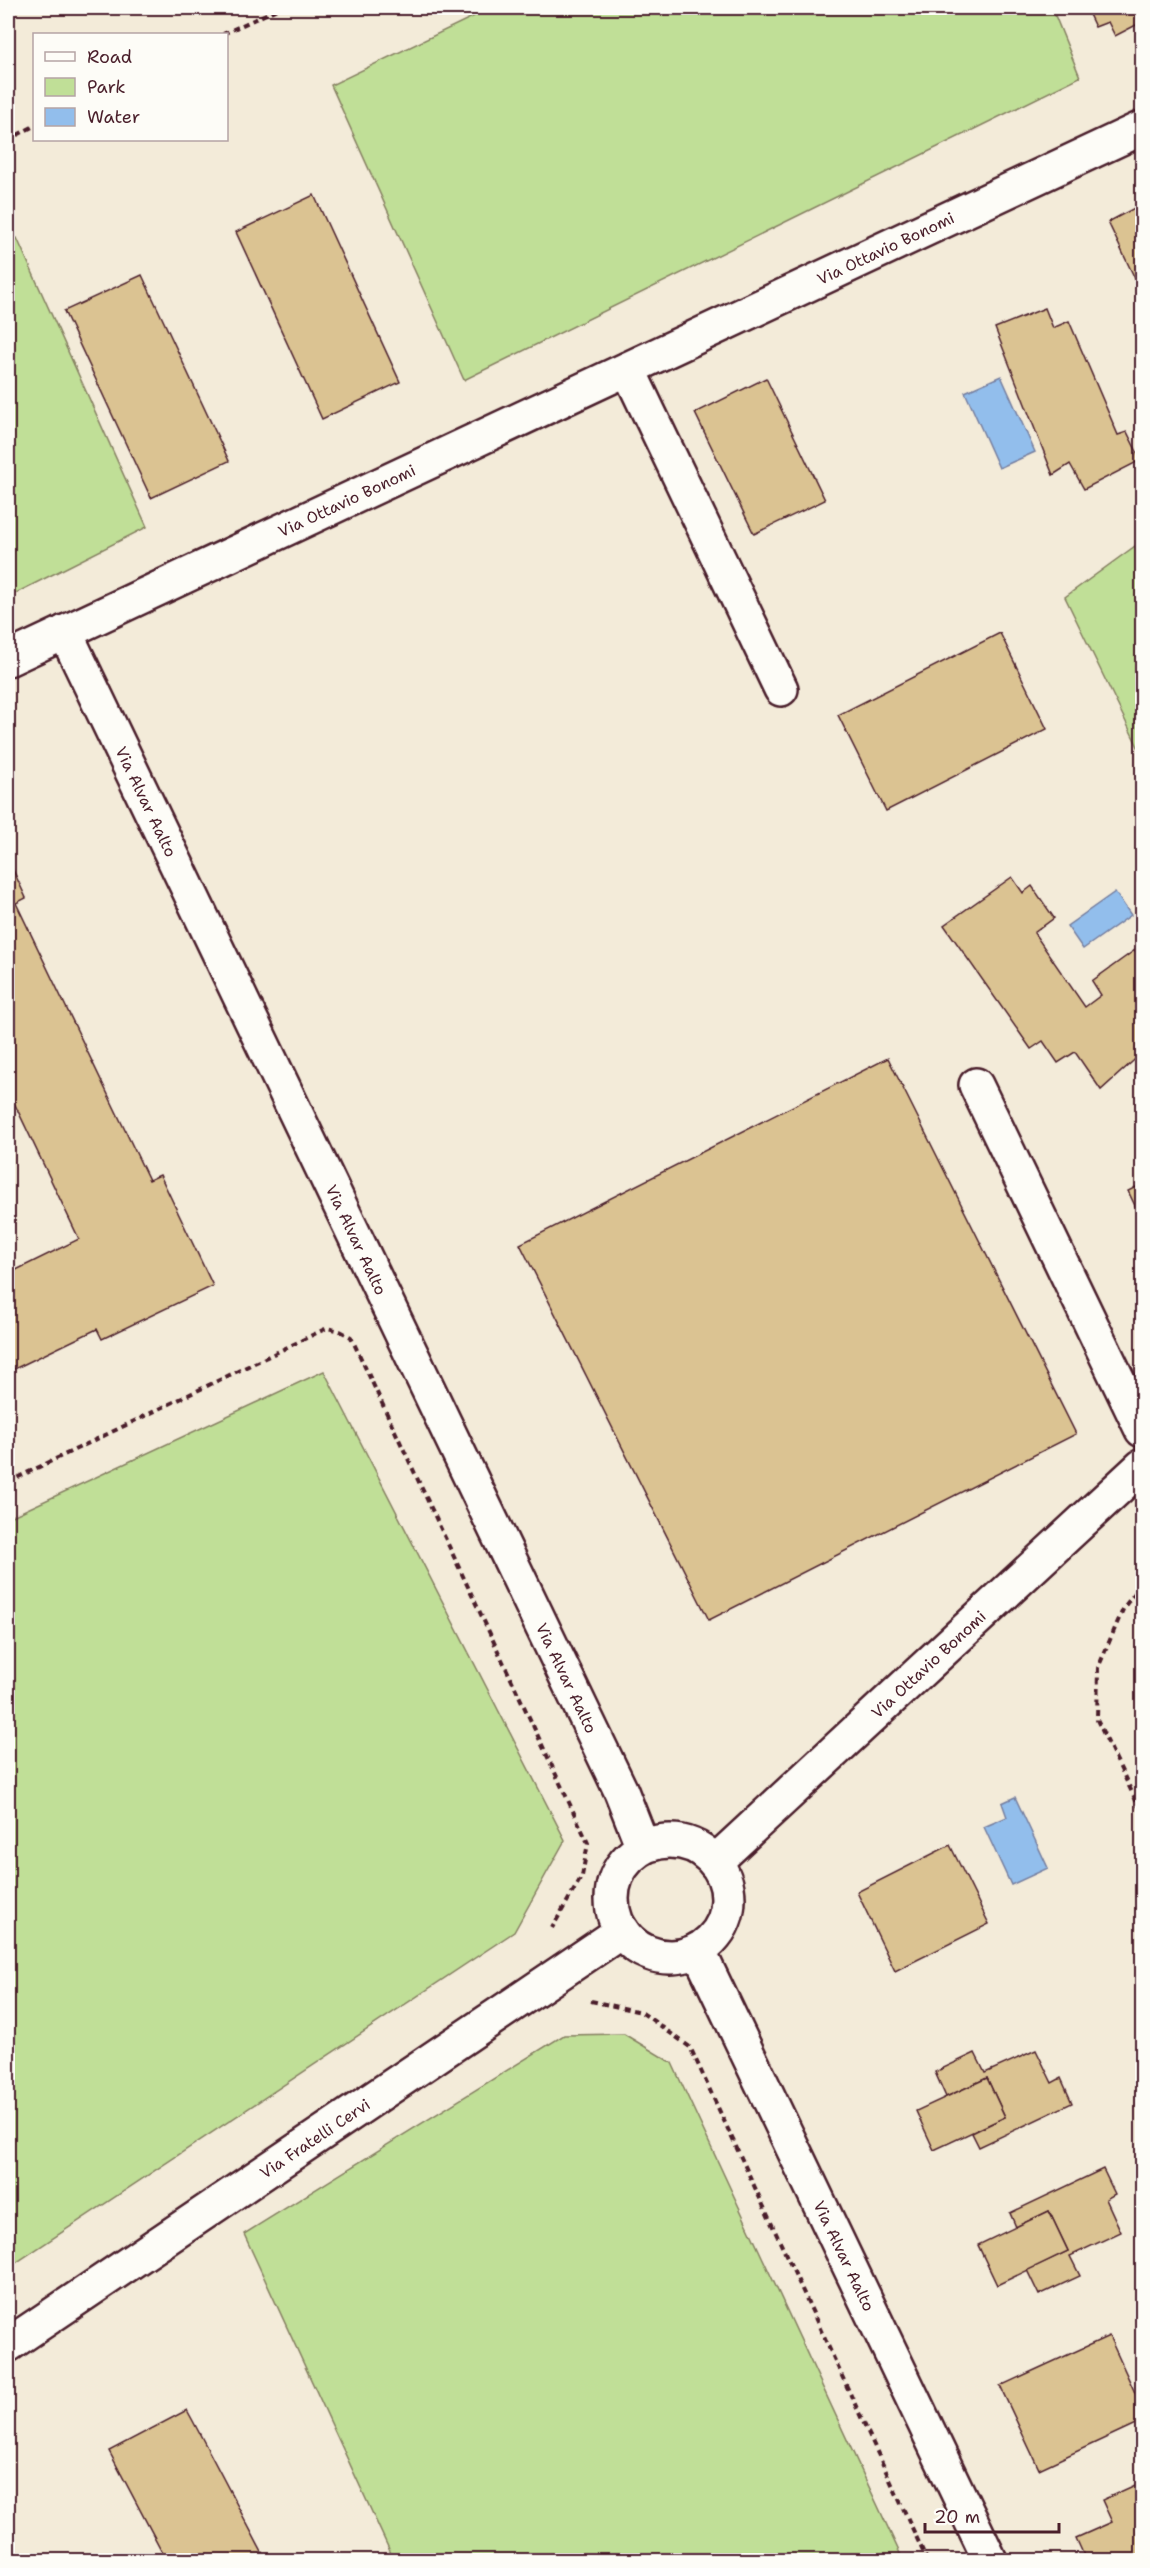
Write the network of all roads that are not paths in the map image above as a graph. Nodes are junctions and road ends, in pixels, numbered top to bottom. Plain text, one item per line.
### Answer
1 (1143, 128) edge
2 (627, 369) junction
3 (65, 632) junction
4 (8, 659) edge
5 (781, 688) dead end
6 (976, 1085) dead end
7 (1143, 1430) edge
8 (1143, 1466) edge
9 (644, 1847) junction
10 (715, 1862) junction
11 (622, 1932) junction
12 (698, 1950) junction
13 (8, 2345) edge
14 (990, 2560) edge

1 - 2 street, Via Ottavio Bonomi
2 - 3 street, Via Ottavio Bonomi
2 - 5 street
3 - 4 street, Via Ottavio Bonomi
3 - 9 street, Via Alvar Aalto
6 - 7 street
8 - 10 street, Via Ottavio Bonomi
9 - 10 street
9 - 11 street
10 - 12 street
11 - 12 street
11 - 13 street, Via Fratelli Cervi
12 - 14 street, Via Alvar Aalto

